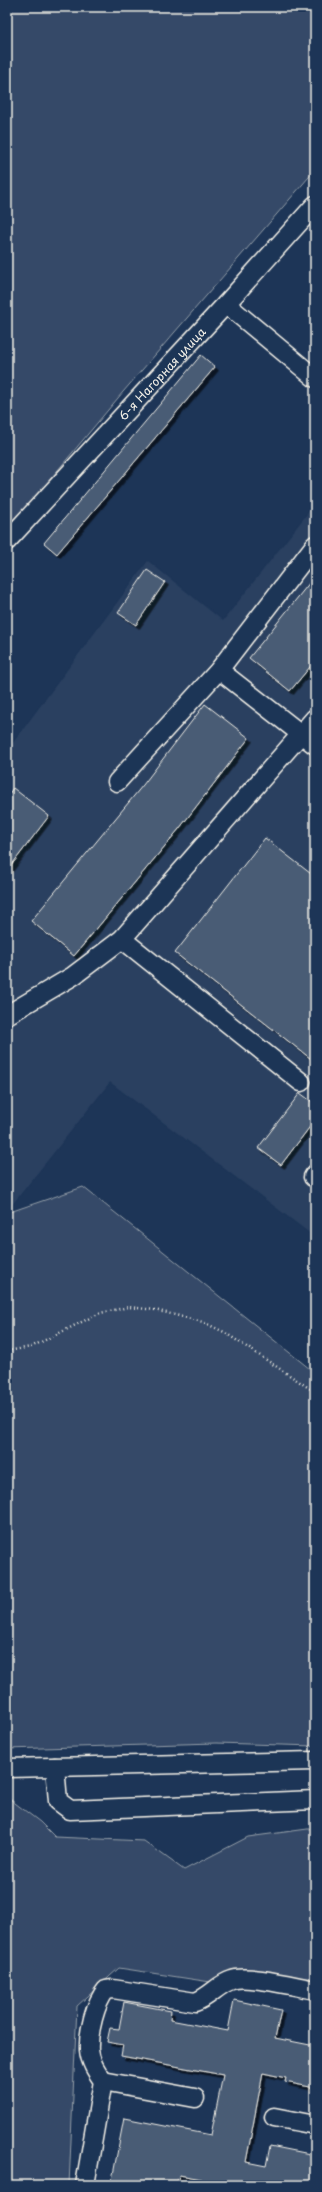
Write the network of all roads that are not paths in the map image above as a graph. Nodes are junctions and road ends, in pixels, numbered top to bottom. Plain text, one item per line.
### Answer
1 (315, 205) edge
2 (226, 304) junction
3 (315, 378) edge
4 (7, 541) edge
5 (315, 545) edge
6 (219, 670) junction
7 (315, 718) edge
8 (308, 740) edge
9 (117, 782) dead end
10 (122, 939) junction
11 (7, 1015) edge
12 (301, 1082) dead end
13 (315, 1761) edge
14 (55, 1767) junction
15 (7, 1768) edge
16 (315, 1800) edge
17 (315, 1990) edge
18 (103, 2081) junction
19 (195, 2098) dead end
20 (274, 2117) dead end
21 (315, 2125) edge
22 (85, 2185) edge

1 - 2 street, 6-я Нагорная улица
2 - 3 street
2 - 4 street, 6-я Нагорная улица
5 - 6 street
6 - 8 street
6 - 9 street
7 - 8 street
8 - 10 street
10 - 11 street
10 - 12 street
13 - 14 street
14 - 15 street
14 - 16 street
17 - 18 street
18 - 19 street
18 - 22 street
20 - 21 street

